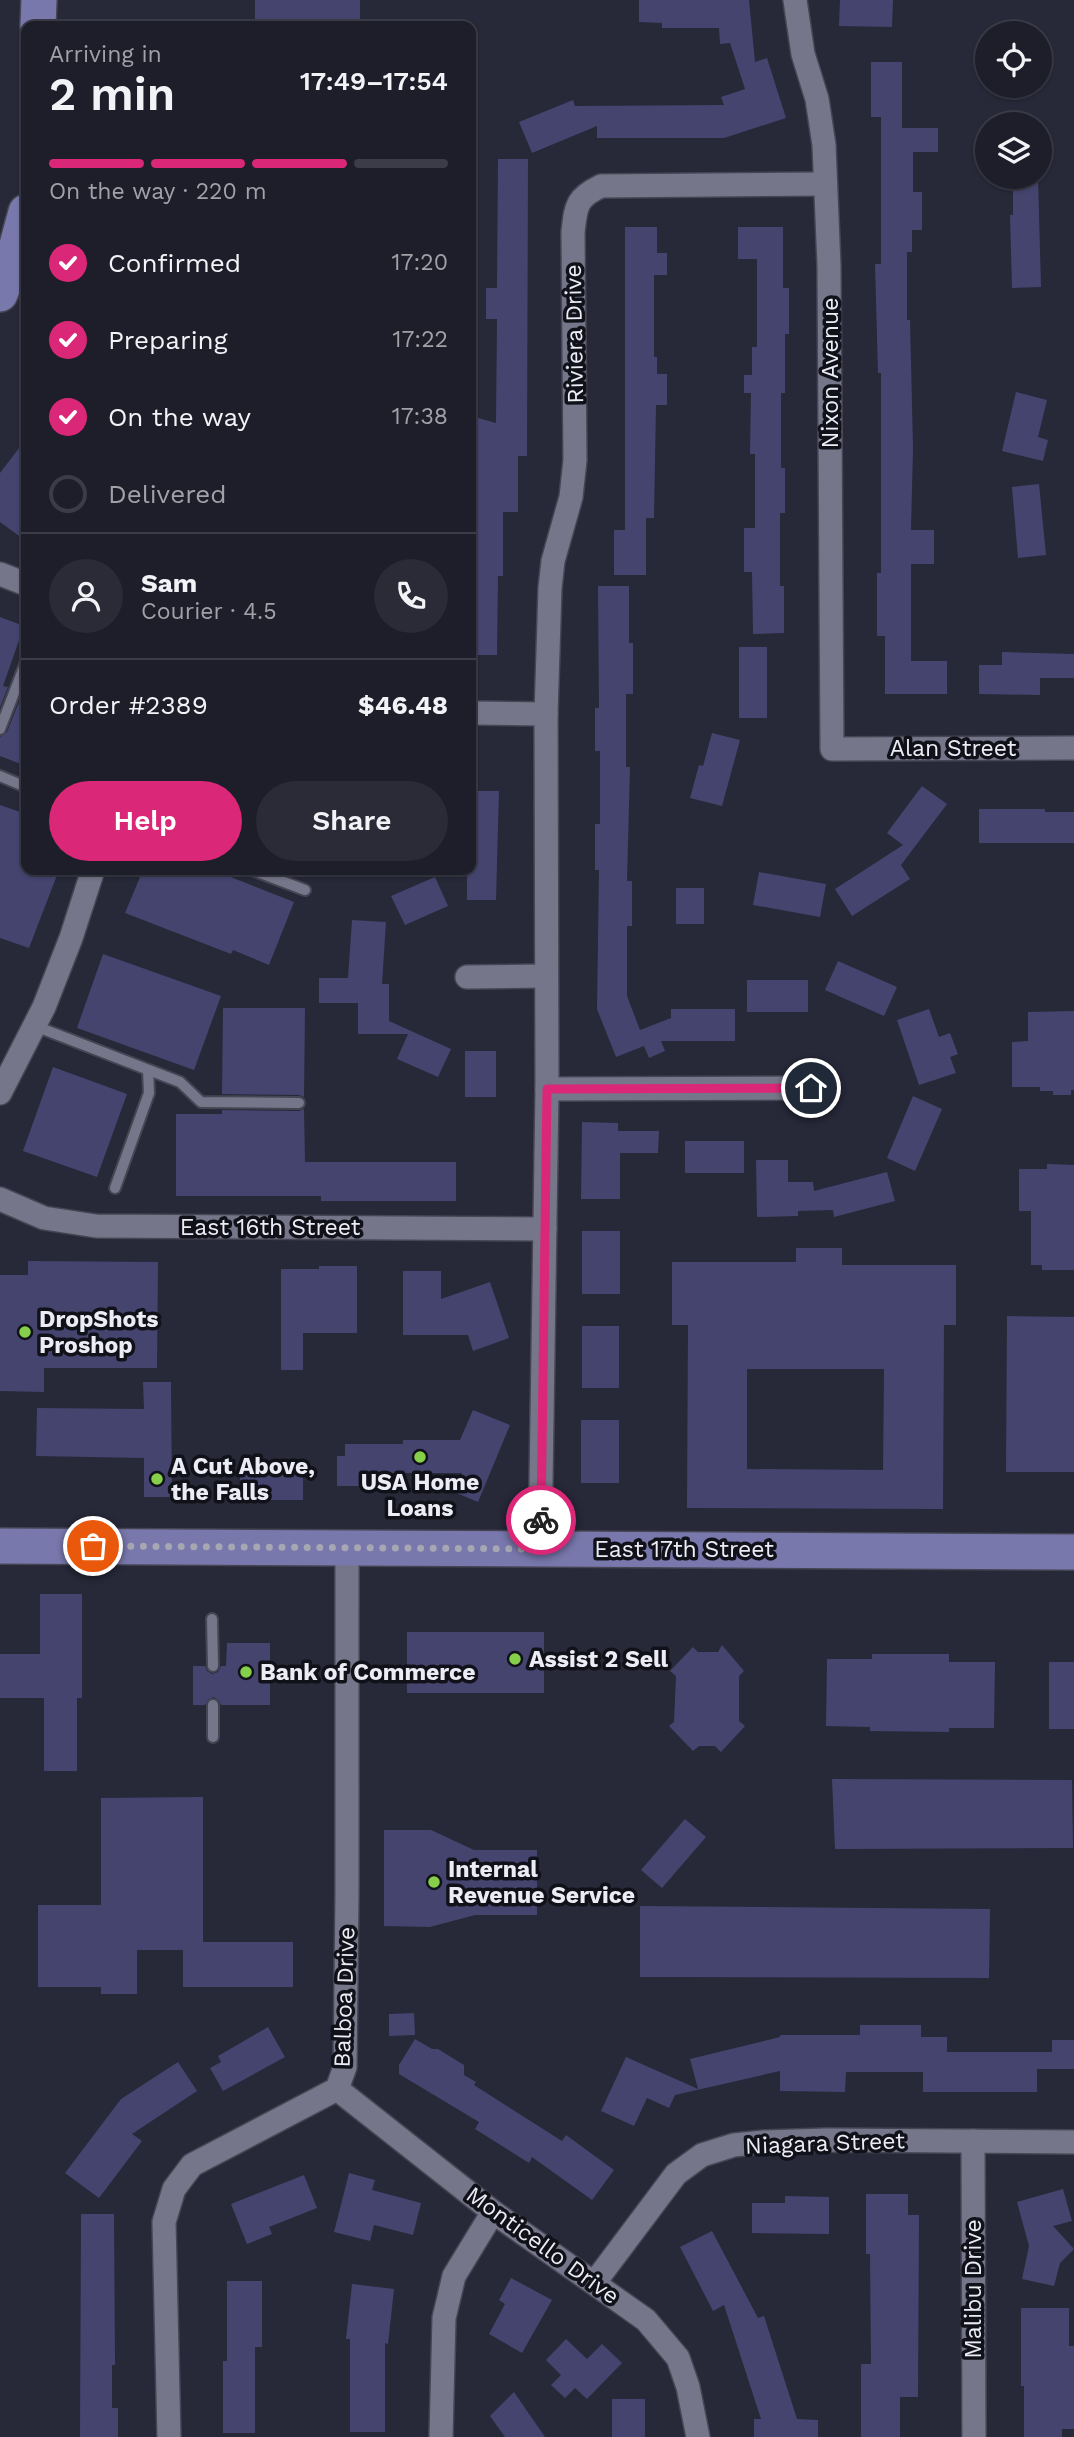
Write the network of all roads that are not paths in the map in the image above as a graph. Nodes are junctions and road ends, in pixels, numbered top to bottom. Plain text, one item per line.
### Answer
1 (38, 0) edge
2 (795, 0) edge
3 (38, 21) edge
4 (824, 184) junction
5 (20, 263) edge
6 (0, 294) edge
7 (0, 574) edge
8 (21, 582) edge
9 (21, 675) edge
10 (476, 713) edge
11 (546, 714) junction
12 (0, 729) edge
13 (1074, 748) edge
14 (832, 749) joint
15 (0, 776) edge
16 (21, 785) edge
17 (91, 875) edge
18 (265, 875) edge
19 (305, 890) dead end
20 (545, 976) junction
21 (467, 977) dead end
22 (35, 1026) junction
23 (6, 1070) edge
24 (148, 1070) junction
25 (811, 1088) dead end
26 (547, 1089) junction
27 (0, 1093) edge
28 (299, 1103) dead end
29 (115, 1188) dead end
30 (0, 1199) edge
31 (545, 1229) junction
32 (0, 1546) edge
33 (347, 1546) junction
34 (540, 1549) junction
35 (1074, 1552) edge
36 (212, 1619) dead end
37 (213, 1667) dead end
38 (213, 1705) dead end
39 (213, 1737) dead end
40 (337, 2089) junction
41 (973, 2141) junction
42 (1074, 2141) edge
43 (493, 2212) junction
44 (595, 2282) junction
45 (169, 2437) edge
46 (441, 2437) edge
47 (698, 2437) edge
48 (974, 2437) edge

1 - 3 main road
2 - 4 street, Nixon Avenue
4 - 11 street, Riviera Drive
4 - 14 street, Nixon Avenue
5 - 6 main road
7 - 8 street
9 - 12 lane
10 - 11 street
11 - 20 street, Riviera Drive
13 - 14 street, Alan Street
15 - 16 lane
17 - 22 street
18 - 19 lane
20 - 21 street
20 - 26 street, Riviera Drive
22 - 23 street
22 - 24 lane
23 - 27 street
24 - 28 lane
24 - 29 lane
25 - 26 street
26 - 31 street, Riviera Drive
30 - 31 street, East 16th Street
31 - 34 street, Riviera Drive
32 - 33 main road, East 17th Street
33 - 34 main road, East 17th Street
33 - 40 street, Balboa Drive
34 - 35 main road, East 17th Street
36 - 37 lane
38 - 39 lane
40 - 43 street, Monticello Drive
40 - 45 street, Balboa Drive
41 - 42 street, Niagara Street
41 - 44 street, Niagara Street
41 - 48 street, Malibu Drive
43 - 44 street, Monticello Drive
43 - 46 street
44 - 47 street, Monticello Drive

